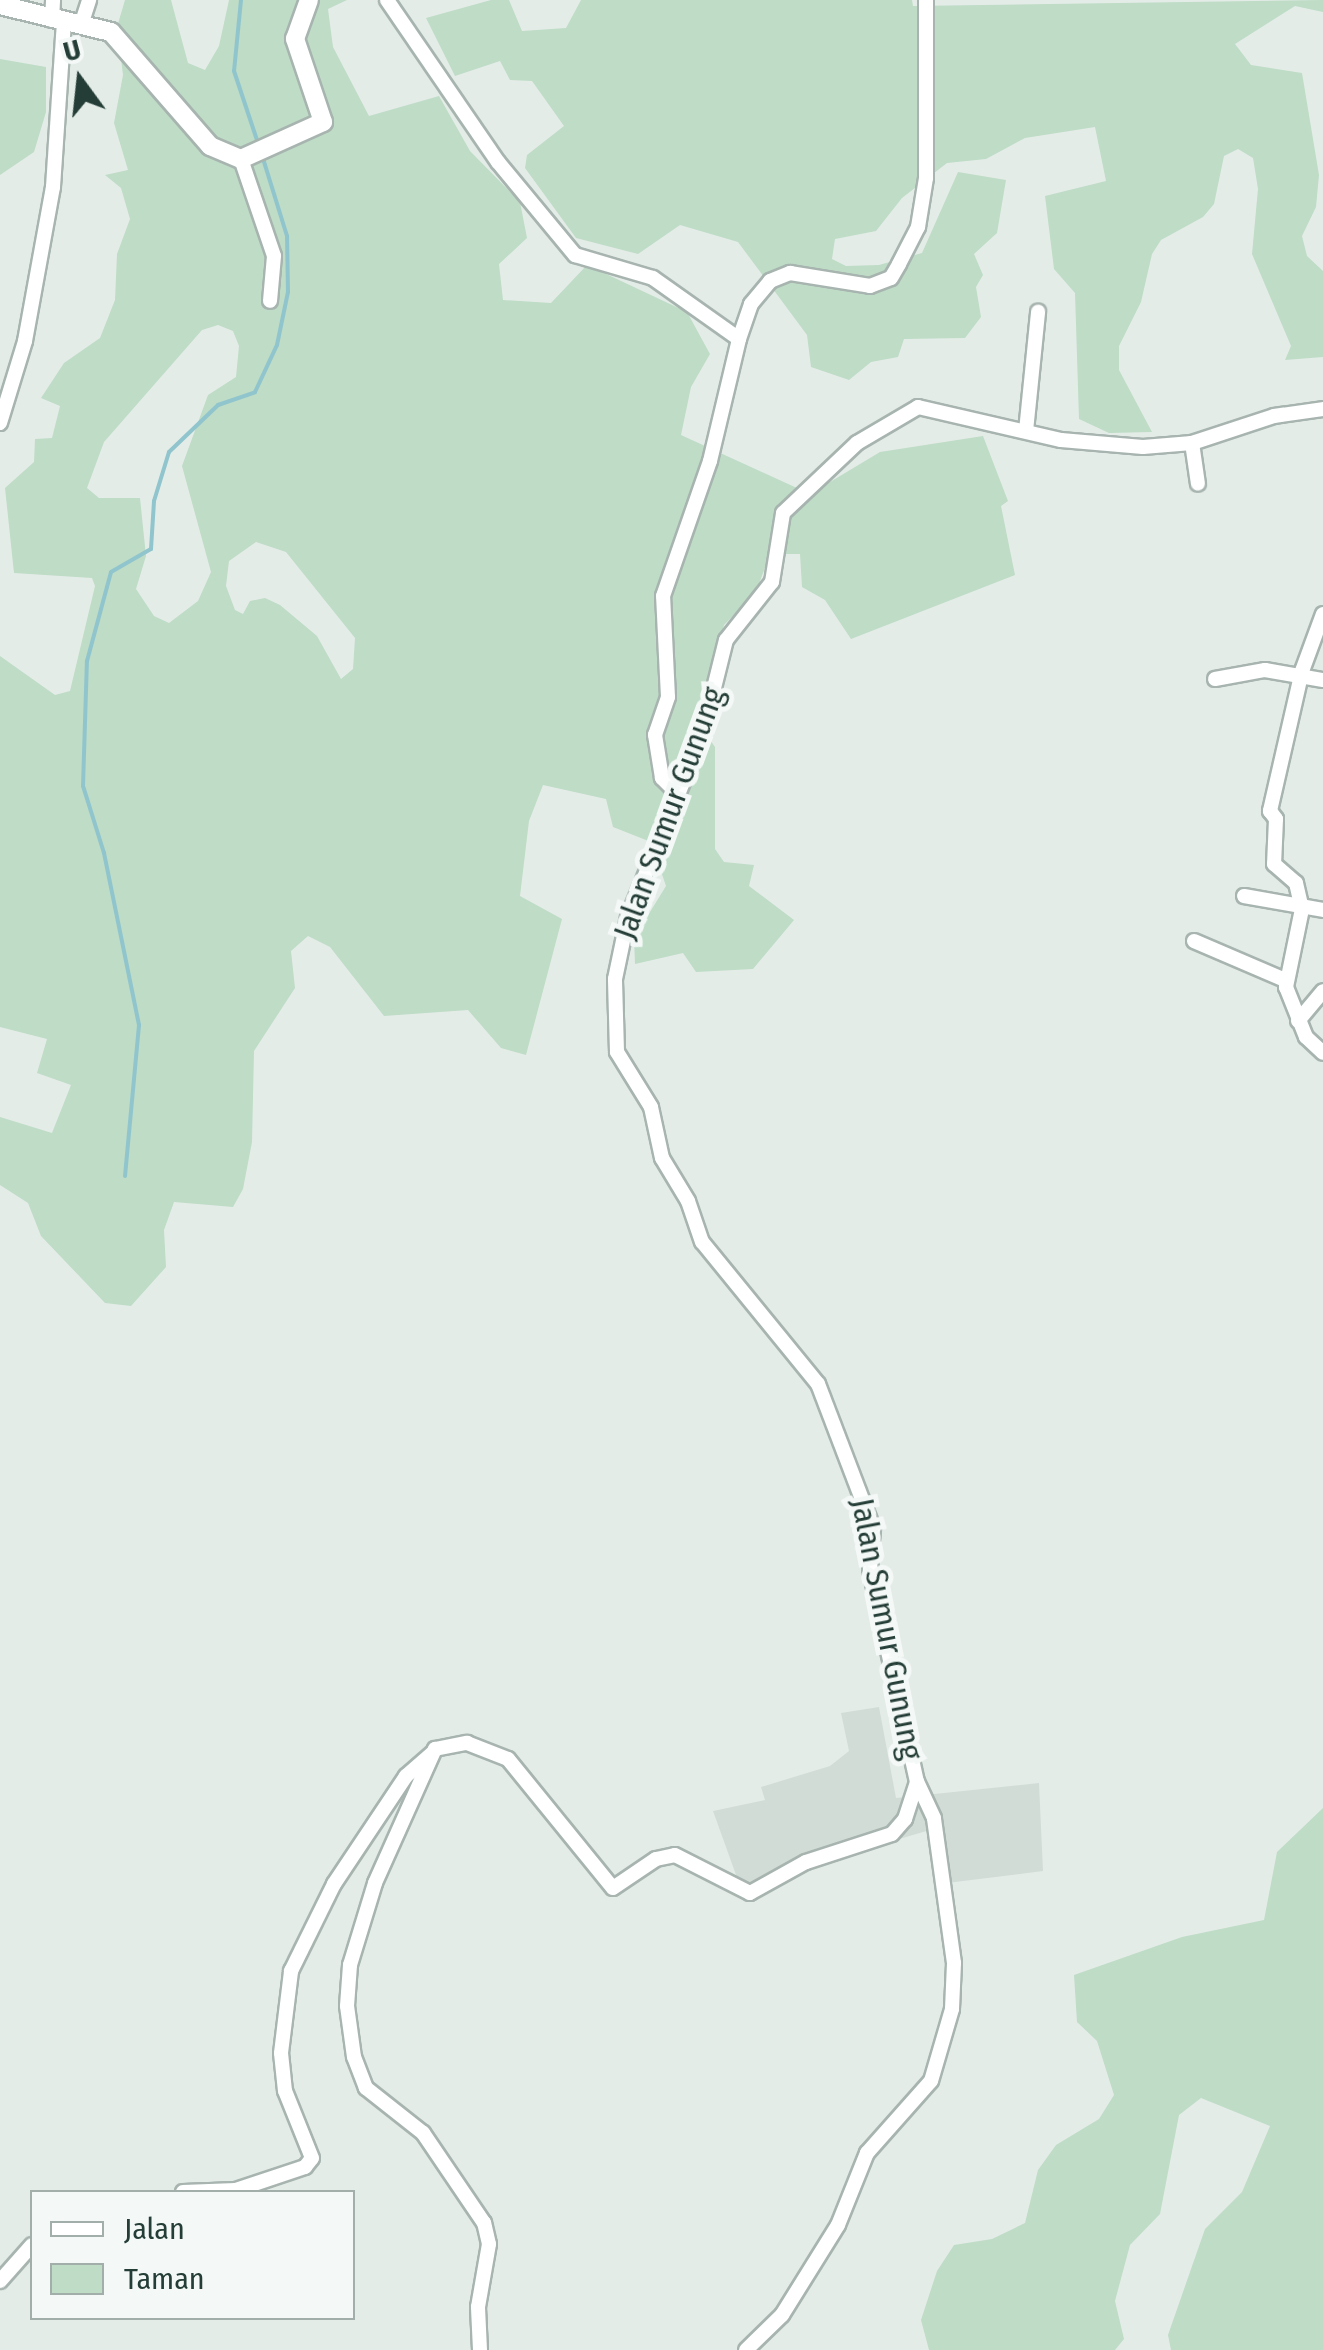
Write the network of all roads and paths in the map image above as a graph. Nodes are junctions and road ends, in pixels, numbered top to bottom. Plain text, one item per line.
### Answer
1 (53, 0) edge
2 (89, 0) edge
3 (309, 0) edge
4 (387, 0) edge
5 (926, 0) edge
6 (0, 5) edge
7 (66, 22) junction
8 (255, 155) junction
9 (270, 302) dead end
10 (1038, 312) dead end
11 (738, 339) junction
12 (1323, 409) edge
13 (0, 422) edge
14 (1026, 431) junction
15 (1192, 443) junction
16 (1198, 484) dead end
17 (1323, 614) edge
18 (1302, 671) junction
19 (1216, 679) dead end
20 (1323, 680) edge
21 (678, 794) junction
22 (1244, 896) dead end
23 (1302, 909) junction
24 (1323, 910) edge
25 (1194, 941) dead end
26 (1285, 980) junction
27 (1323, 991) edge
28 (1298, 1020) junction
29 (1323, 1052) edge
30 (436, 1749) junction
31 (916, 1782) junction
32 (236, 2190) edge
33 (30, 2247) edge
34 (0, 2281) edge
35 (480, 2350) edge
36 (746, 2350) edge

1 - 7 street
2 - 7 street
3 - 8 street
4 - 11 street
5 - 11 street
6 - 7 street
7 - 8 street
7 - 13 street
8 - 9 street
10 - 14 street
11 - 21 street
12 - 15 street, Jalan Sumur Gunung
14 - 15 street, Jalan Sumur Gunung
14 - 21 street, Jalan Sumur Gunung
15 - 16 street
17 - 18 street
18 - 19 street
18 - 20 street
18 - 23 street
21 - 31 street, Jalan Sumur Gunung
22 - 23 street
23 - 24 street
23 - 26 street
25 - 26 street
26 - 28 street
27 - 28 street
28 - 29 street
30 - 31 street
30 - 32 street
30 - 35 street
31 - 36 street, Jalan Sumur Gunung
33 - 34 street

